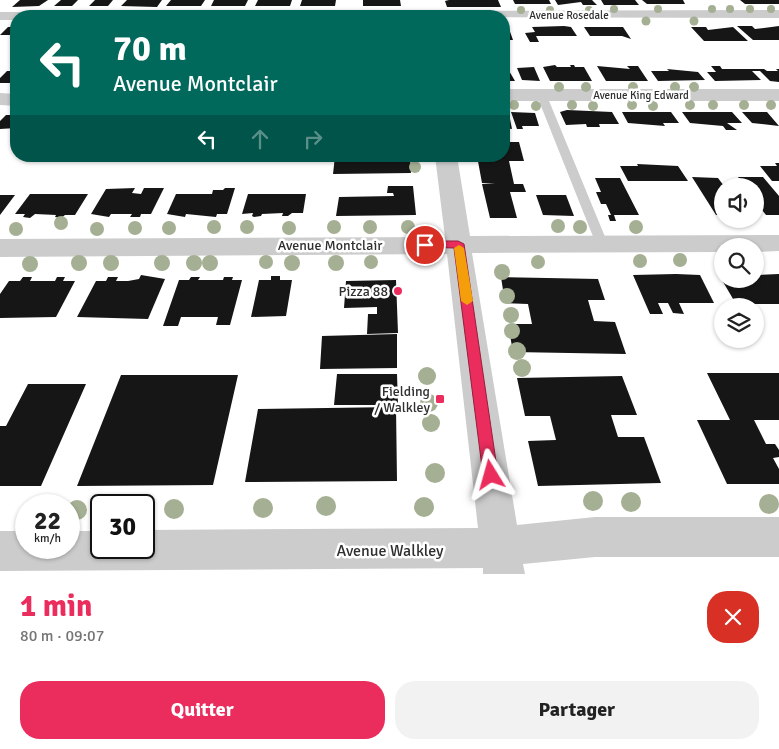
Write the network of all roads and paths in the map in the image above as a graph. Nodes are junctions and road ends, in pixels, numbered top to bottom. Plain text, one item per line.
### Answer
1 (779, 14) edge
2 (510, 16) edge
3 (510, 95) edge
4 (779, 95) edge
5 (542, 96) junction
6 (447, 162) edge
7 (779, 243) edge
8 (458, 244) junction
9 (602, 244) junction
10 (0, 248) edge
11 (779, 536) edge
12 (0, 551) edge
13 (502, 561) edge

1 - 2 street, Avenue Rosedale
3 - 5 street, Avenue King Edward
4 - 5 street, Avenue King Edward
5 - 9 lane
6 - 8 street
7 - 9 street, Avenue Montclair
8 - 9 street, Avenue Montclair
8 - 10 street, Avenue Montclair
8 - 13 street
11 - 13 street, Avenue Walkley
12 - 13 street, Avenue Walkley

